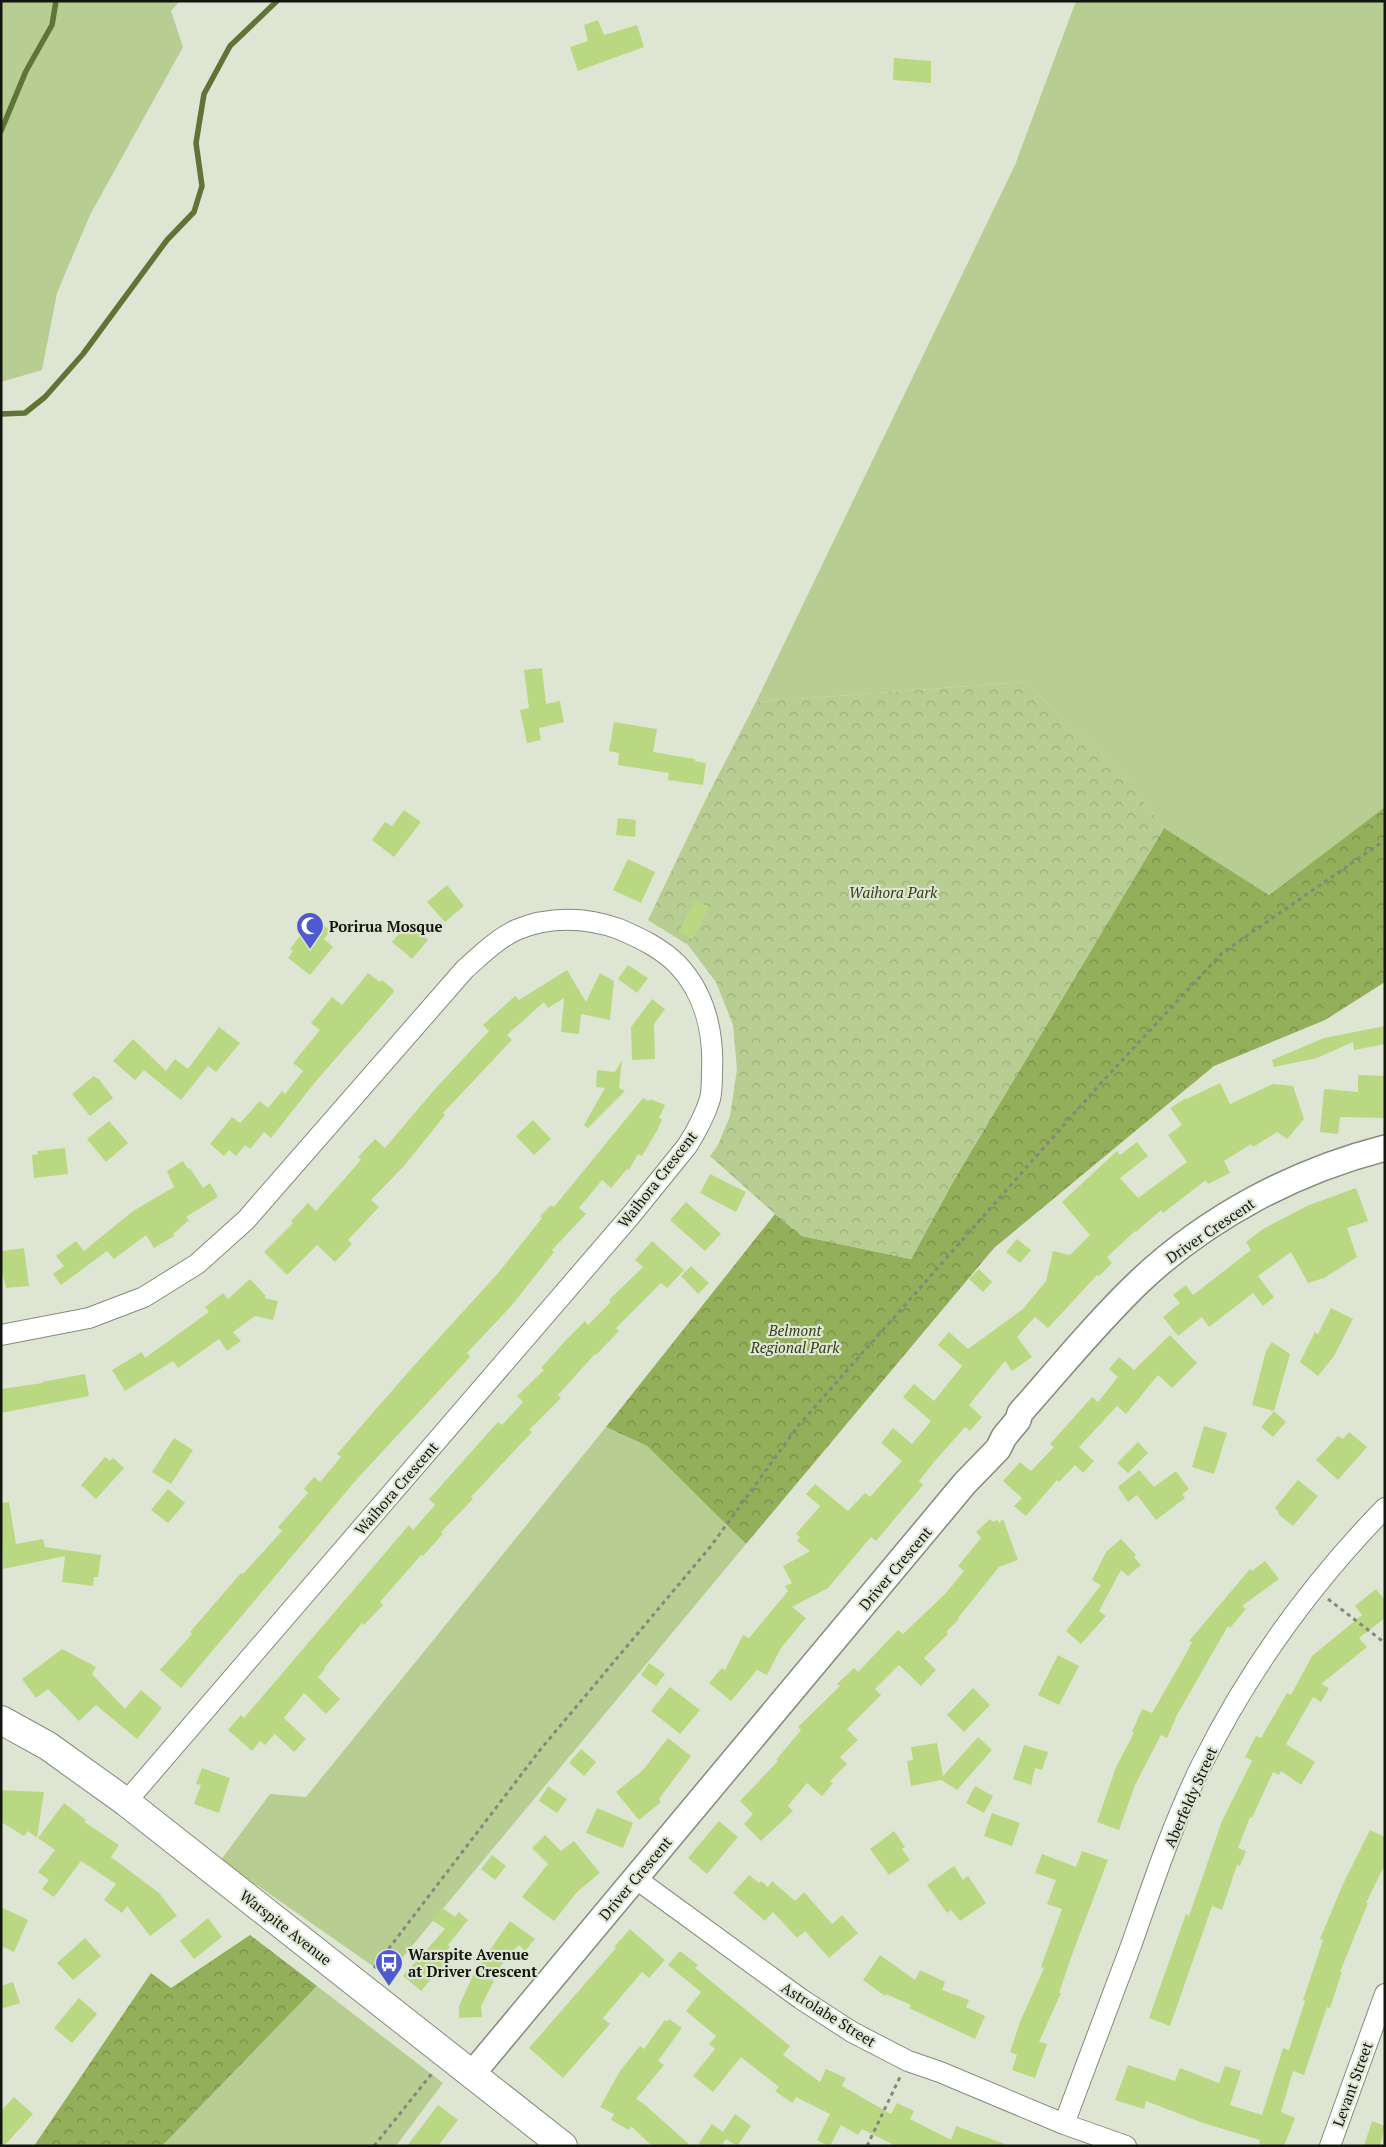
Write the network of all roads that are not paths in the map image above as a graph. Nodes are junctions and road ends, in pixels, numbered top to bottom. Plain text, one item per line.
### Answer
1 (1385, 1148) edge
2 (1, 1336) edge
3 (1385, 1508) edge
4 (1, 1720) edge
5 (126, 1802) junction
6 (635, 1878) junction
7 (1385, 1994) edge
8 (472, 2074) junction
9 (1064, 2124) junction
10 (563, 2146) edge
11 (1126, 2146) edge
12 (1330, 2146) edge

1 - 6 street, Driver Crescent
2 - 5 street, Waihora Crescent
3 - 9 street, Aberfeldy Street
4 - 5 main road, Warspite Avenue
5 - 8 main road, Warspite Avenue
6 - 8 street, Driver Crescent
6 - 9 street, Astrolabe Street
7 - 12 street, Levant Street
8 - 10 main road, Warspite Avenue
9 - 11 street, Astrolabe Street

